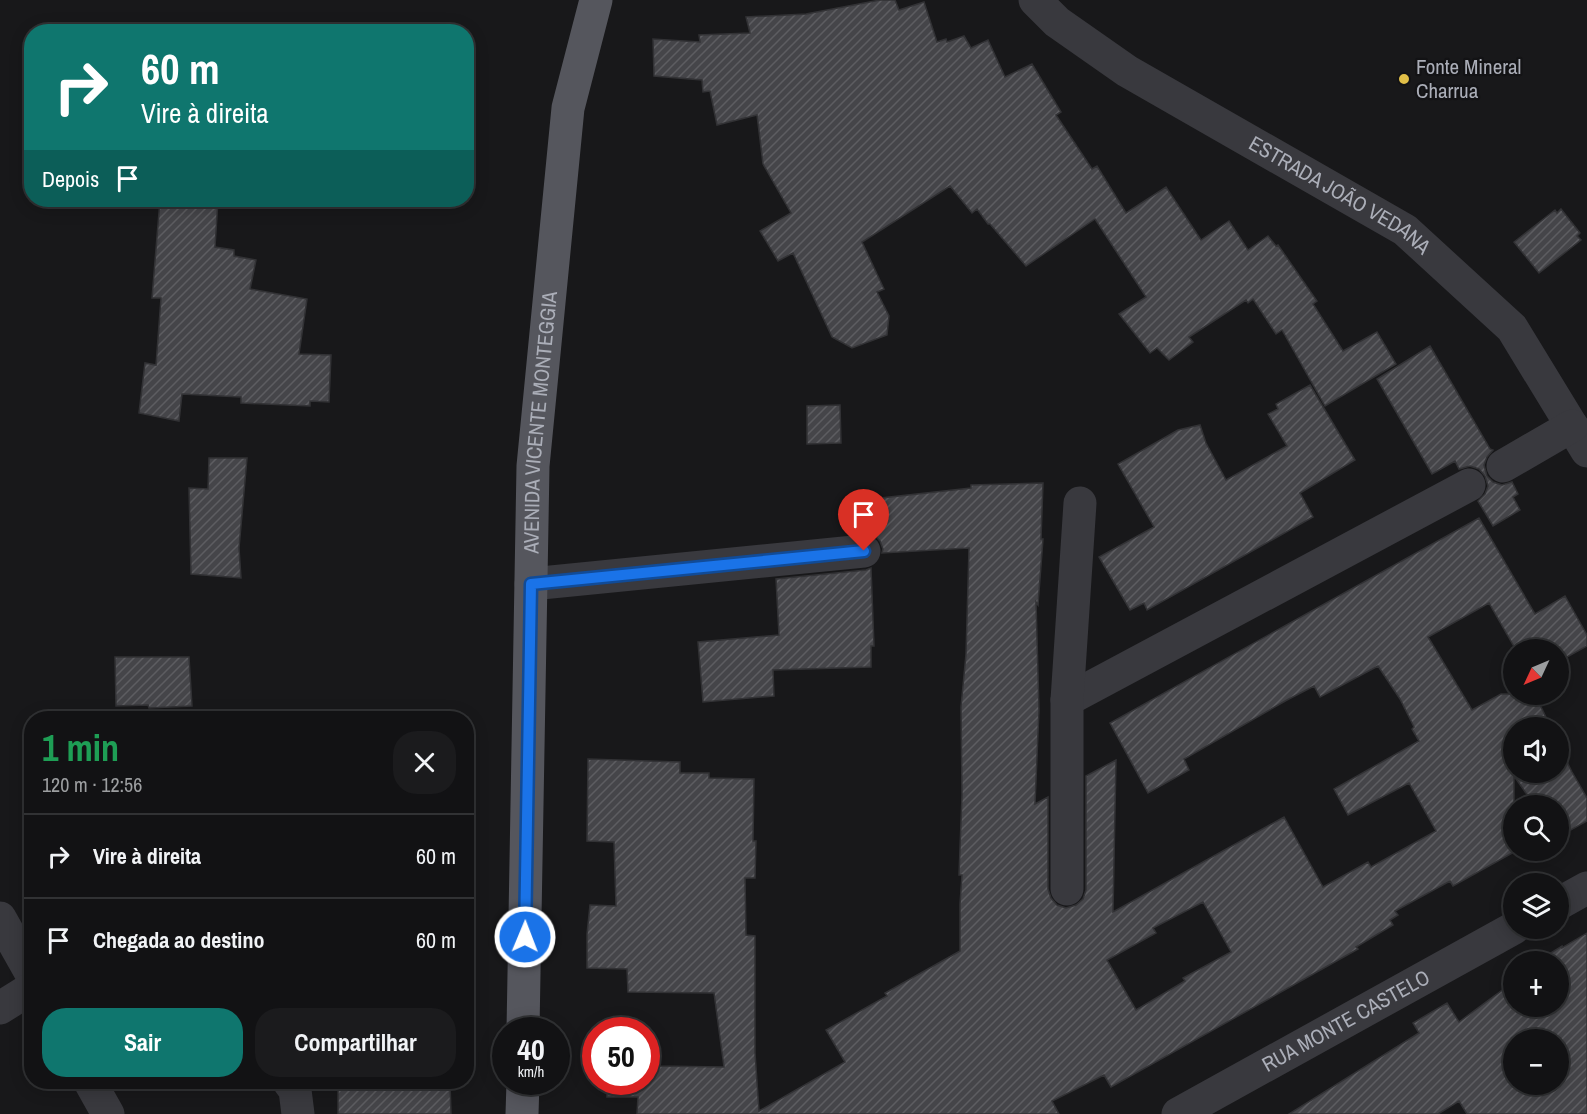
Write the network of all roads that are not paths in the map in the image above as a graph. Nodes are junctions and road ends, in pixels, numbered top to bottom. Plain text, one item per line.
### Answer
1 (596, 0) edge
2 (1035, 0) edge
3 (1580, 439) edge
4 (1503, 466) dead end
5 (1469, 486) dead end
6 (1080, 503) dead end
7 (864, 551) dead end
8 (531, 584) junction
9 (1067, 700) junction
10 (1587, 888) edge
11 (1067, 889) dead end
12 (1569, 898) edge
13 (0, 918) edge
14 (1503, 934) edge
15 (24, 961) edge
16 (24, 993) edge
17 (0, 1008) edge
18 (524, 1017) edge
19 (94, 1089) edge
20 (294, 1089) edge
21 (523, 1095) edge
22 (108, 1114) edge
23 (298, 1114) edge
24 (522, 1114) edge
25 (1178, 1114) edge

1 - 8 main road, AVENIDA VICENTE MONTEGGIA
2 - 3 street, ESTRADA JOÃO VEDANA
3 - 4 street
5 - 9 street
6 - 9 street
7 - 8 street
8 - 18 main road, AVENIDA VICENTE MONTEGGIA
9 - 11 street
10 - 12 street
13 - 15 street
14 - 25 street, RUA MONTE CASTELO
16 - 17 street
19 - 22 street
20 - 23 street
21 - 24 main road

